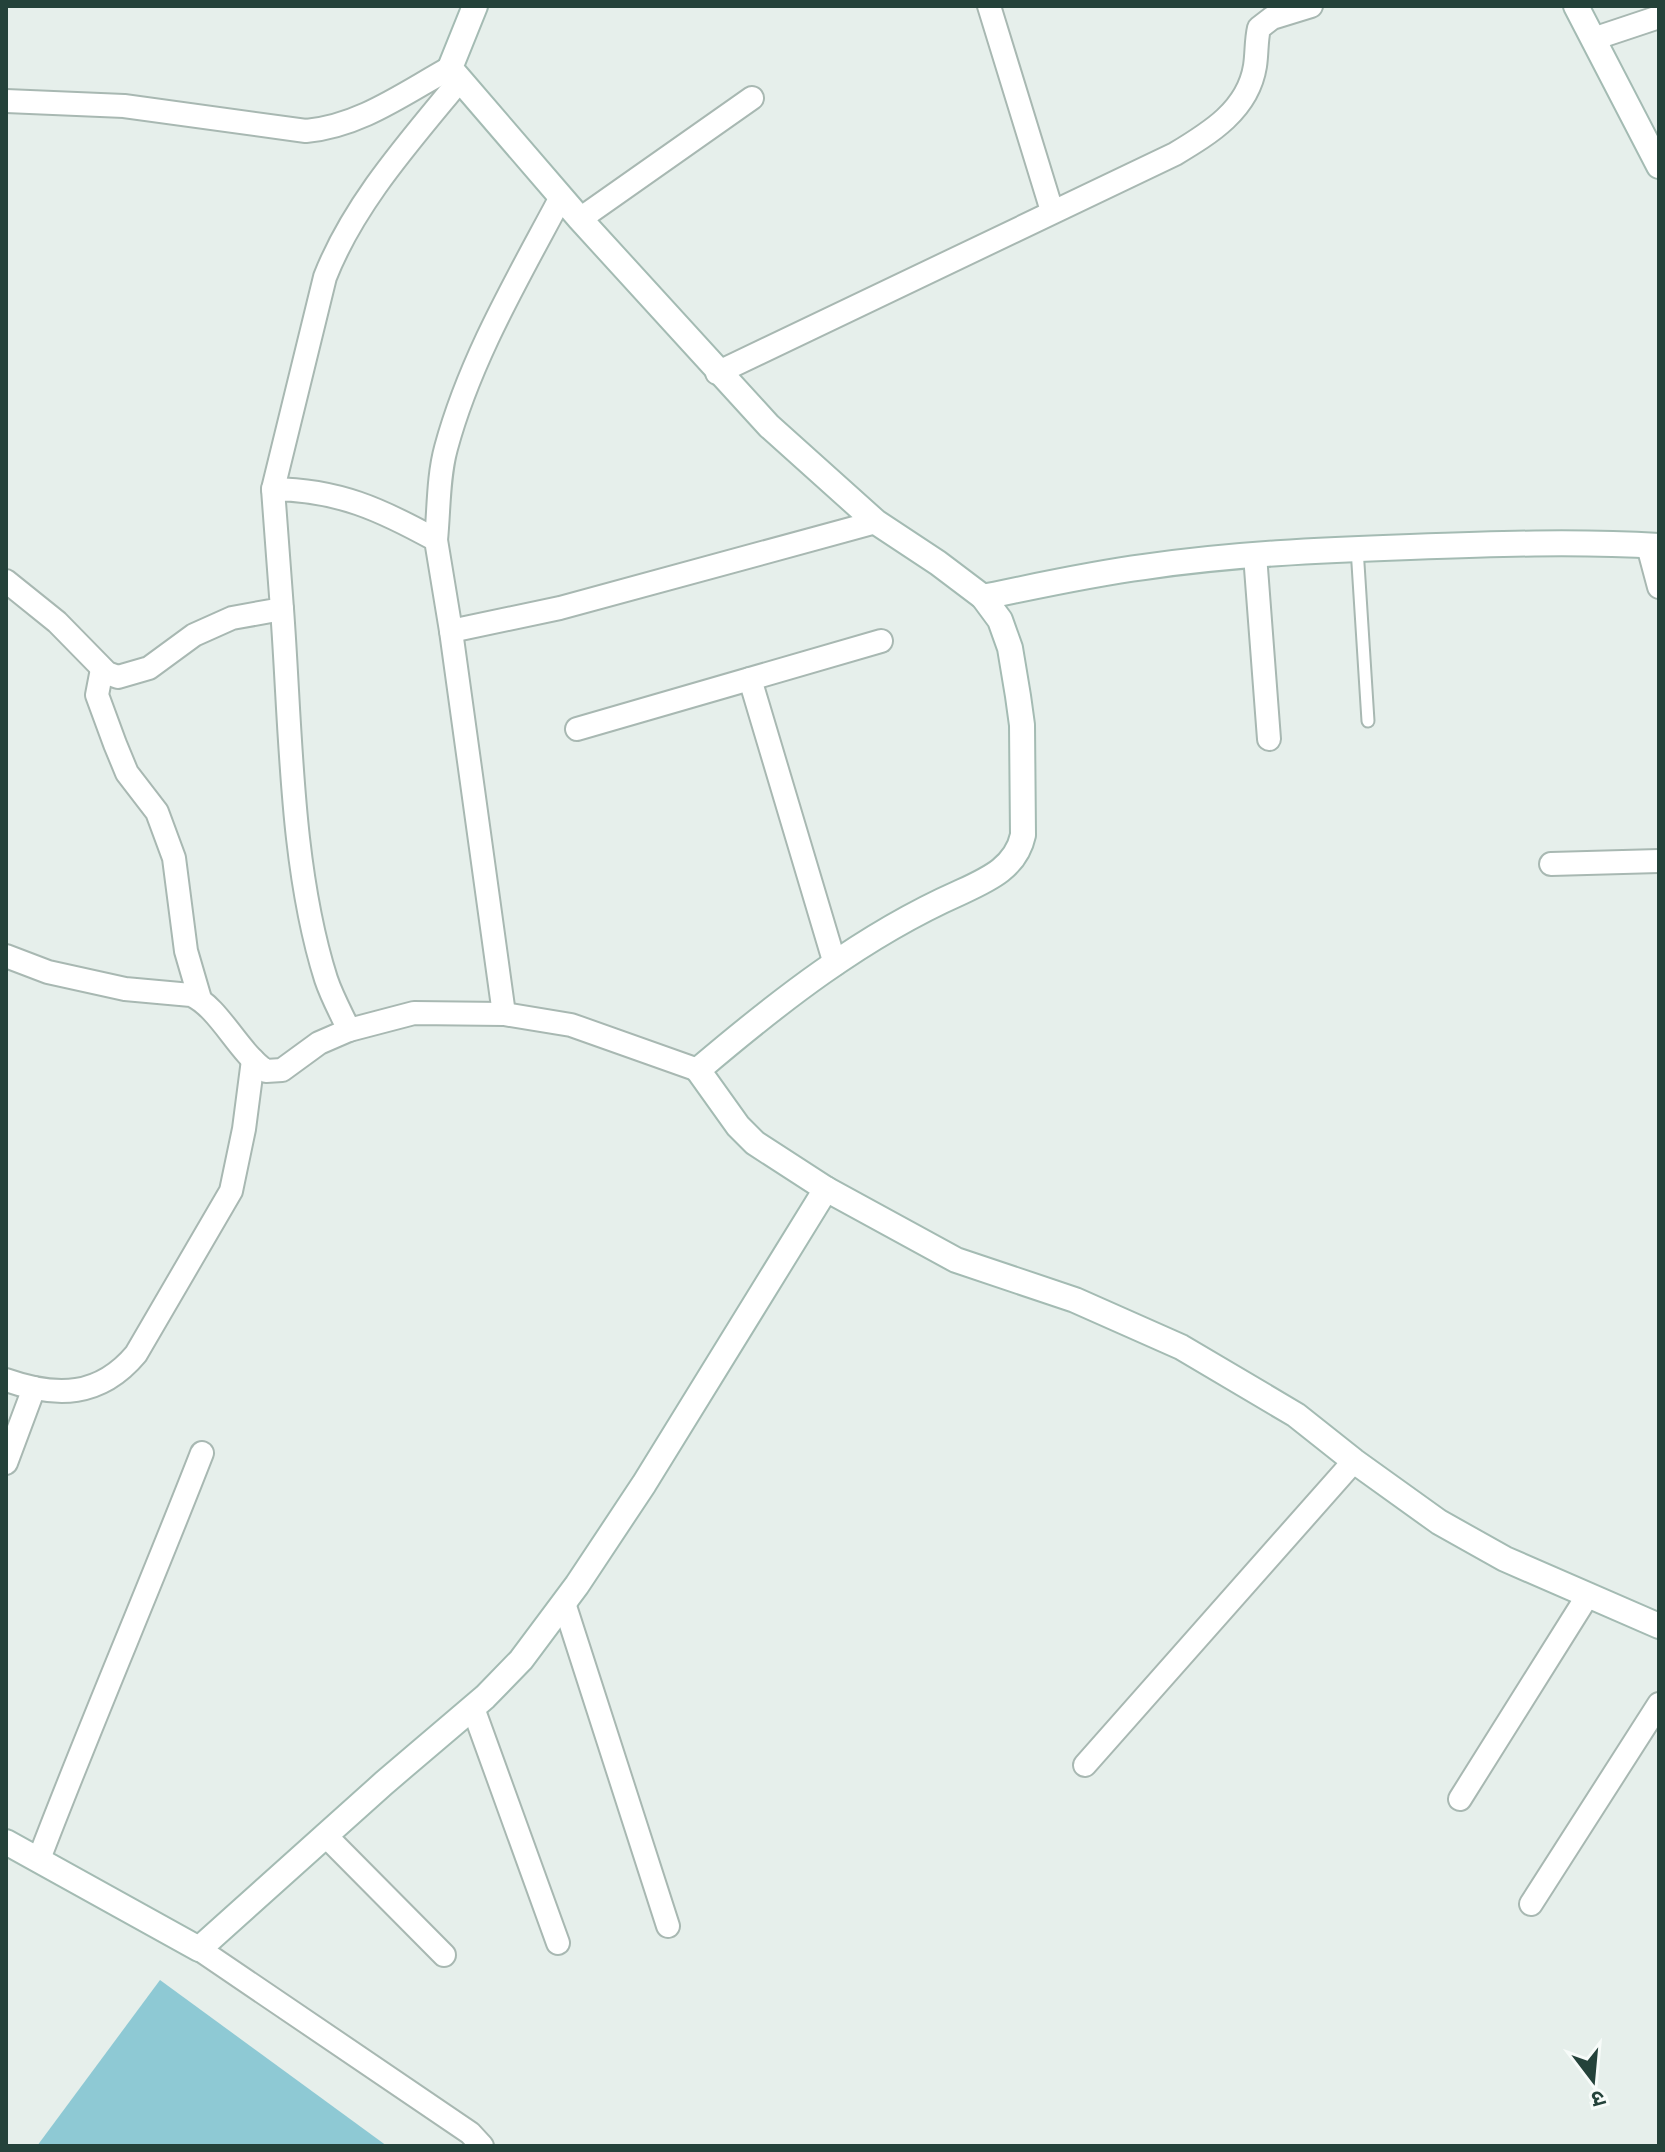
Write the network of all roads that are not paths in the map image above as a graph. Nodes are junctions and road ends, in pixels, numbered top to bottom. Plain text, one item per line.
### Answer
1 (475, 6) edge
2 (989, 6) edge
3 (1311, 6) edge
4 (1576, 6) edge
5 (1659, 17) edge
6 (1593, 39) junction
7 (455, 74) junction
8 (752, 98) dead end
9 (6, 101) edge
10 (1659, 166) edge
11 (561, 197) junction
12 (1052, 211) junction
13 (580, 219) junction
14 (717, 373) junction
15 (273, 489) junction
16 (876, 522) junction
17 (436, 540) junction
18 (1654, 546) edge
19 (1357, 548) junction
20 (1255, 555) junction
21 (6, 581) edge
22 (1659, 587) edge
23 (983, 597) junction
24 (282, 609) junction
25 (451, 631) junction
26 (881, 641) dead end
27 (102, 669) junction
28 (750, 679) junction
29 (1368, 721) dead end
30 (577, 729) dead end
31 (1269, 739) dead end
32 (1659, 861) edge
33 (1551, 864) dead end
34 (6, 956) edge
35 (835, 964) junction
36 (200, 999) junction
37 (504, 1014) junction
38 (349, 1030) junction
39 (253, 1060) junction
40 (698, 1070) junction
41 (826, 1189) junction
42 (6, 1380) edge
43 (34, 1388) junction
44 (202, 1453) dead end
45 (1354, 1461) junction
46 (6, 1463) edge
47 (1588, 1595) junction
48 (564, 1603) junction
49 (1659, 1626) edge
50 (1659, 1704) edge
51 (473, 1708) junction
52 (1085, 1765) dead end
53 (1460, 1799) dead end
54 (325, 1835) junction
55 (6, 1842) edge
56 (39, 1859) junction
57 (1531, 1904) dead end
58 (668, 1926) dead end
59 (558, 1943) dead end
60 (199, 1949) junction
61 (444, 1955) dead end
62 (482, 2146) edge

1 - 7 street
2 - 12 street
3 - 12 street
4 - 6 street
5 - 6 street
6 - 10 street
7 - 9 street
7 - 11 street
7 - 15 street
8 - 13 street
11 - 13 street
11 - 17 street
12 - 14 street
13 - 14 street
14 - 16 street
15 - 17 street
15 - 24 street
16 - 23 street
16 - 25 street
17 - 25 street
18 - 19 street
18 - 22 street
19 - 20 street
19 - 29 lane
20 - 23 street
20 - 31 street
21 - 27 street
23 - 35 street
24 - 27 street
24 - 38 street
25 - 37 street
26 - 28 street
27 - 36 street
28 - 30 street
28 - 35 street
32 - 33 street
34 - 36 street
35 - 40 street
36 - 39 street
37 - 38 street
37 - 40 street
38 - 39 street
39 - 43 street
40 - 41 street
41 - 45 street
41 - 48 street
42 - 43 street
43 - 46 street
44 - 56 street
45 - 47 street
45 - 52 street
47 - 49 street
47 - 53 street
48 - 51 street
48 - 58 street
50 - 57 street
51 - 54 street
51 - 59 street
54 - 60 street
54 - 61 street
55 - 56 street
56 - 60 street
60 - 62 street

